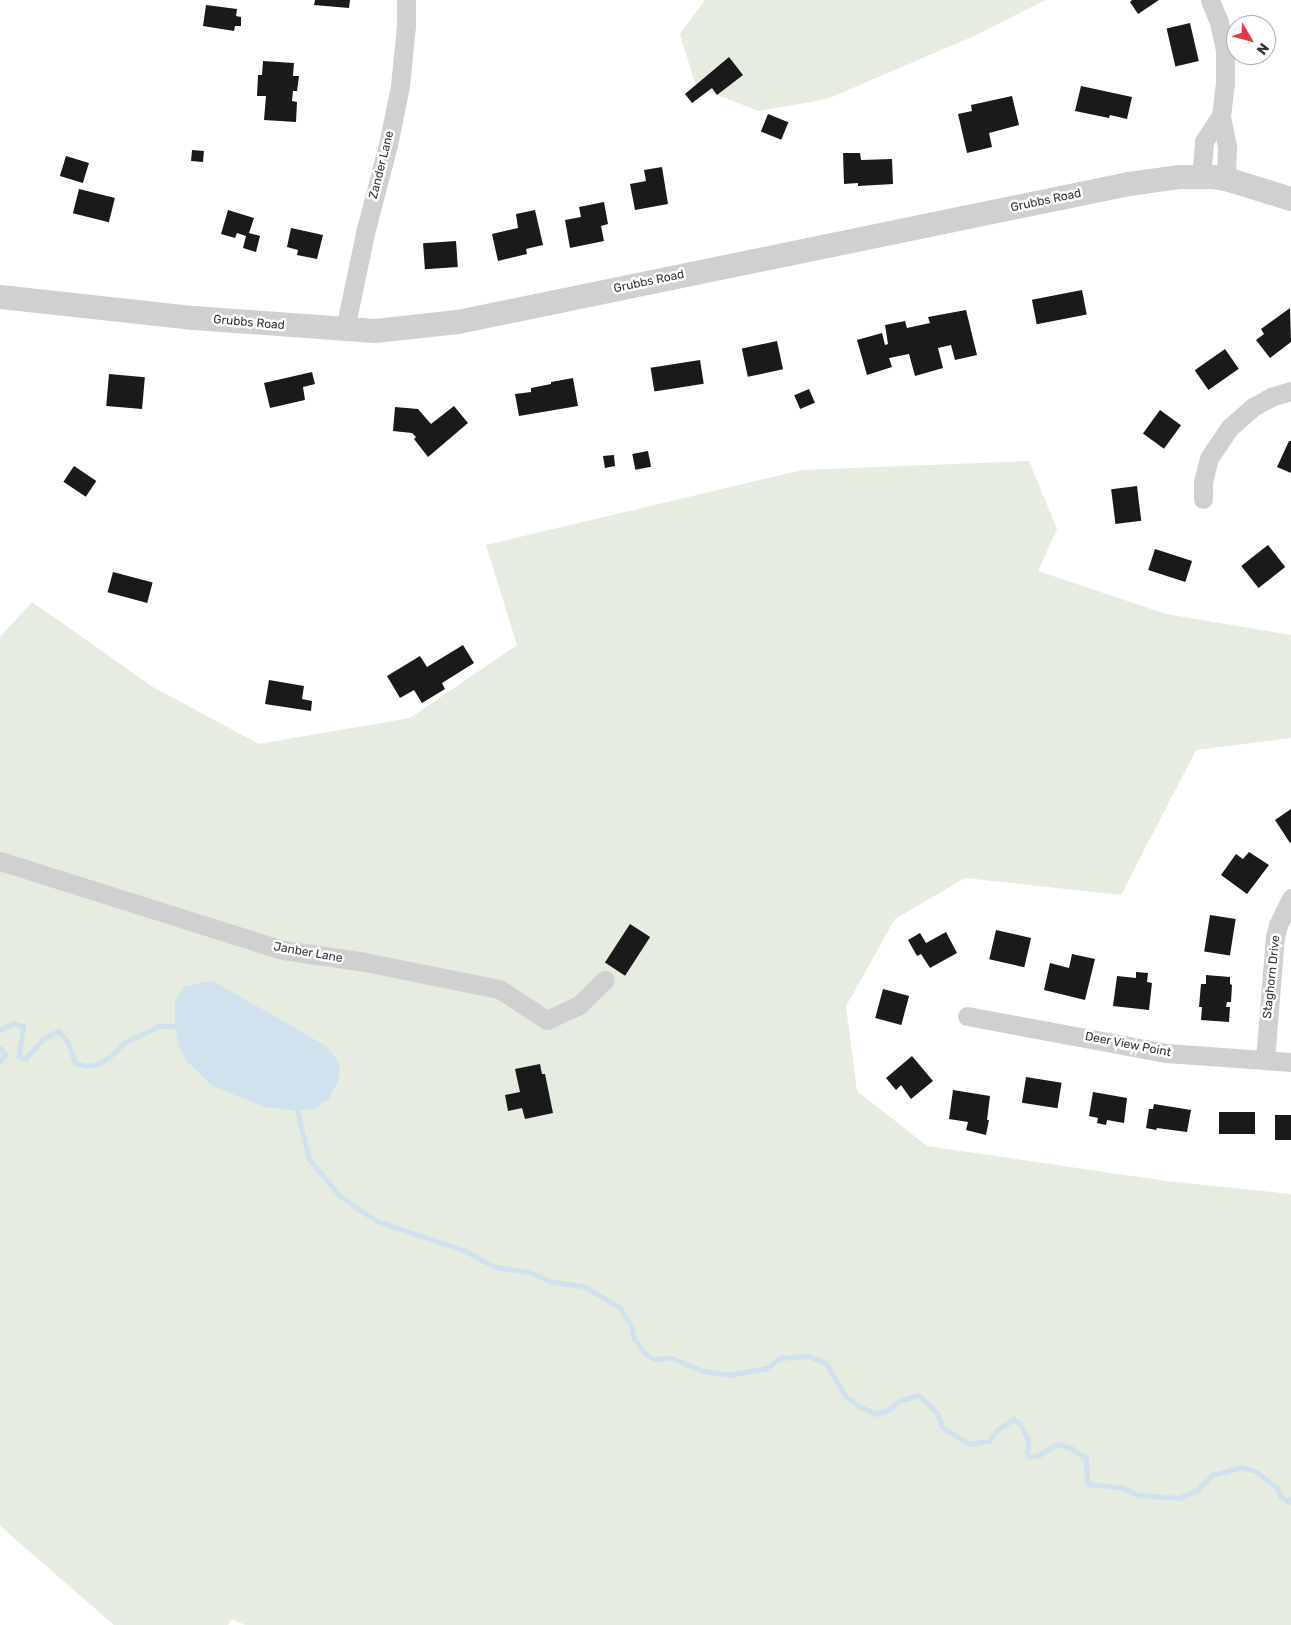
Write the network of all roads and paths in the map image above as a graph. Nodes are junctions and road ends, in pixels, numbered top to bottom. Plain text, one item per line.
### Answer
1 (406, 0) edge
2 (1210, 0) edge
3 (1222, 116) junction
4 (1201, 176) junction
5 (1226, 178) junction
6 (1291, 199) edge
7 (0, 297) edge
8 (345, 329) junction
9 (1291, 391) edge
10 (1203, 499) dead end
11 (0, 861) edge
12 (1291, 898) edge
13 (605, 980) dead end
14 (967, 1016) dead end
15 (1265, 1060) junction
16 (1291, 1062) edge

1 - 8 street, Zander Lane
2 - 3 street
3 - 4 street
3 - 5 street
4 - 5 street, Grubbs Road
4 - 8 street, Grubbs Road
5 - 6 street, Grubbs Road
7 - 8 street, Grubbs Road
9 - 10 street
11 - 13 street, Janber Lane
12 - 15 street, Staghorn Drive
14 - 15 street, Deer View Point
15 - 16 street, Deer View Point

